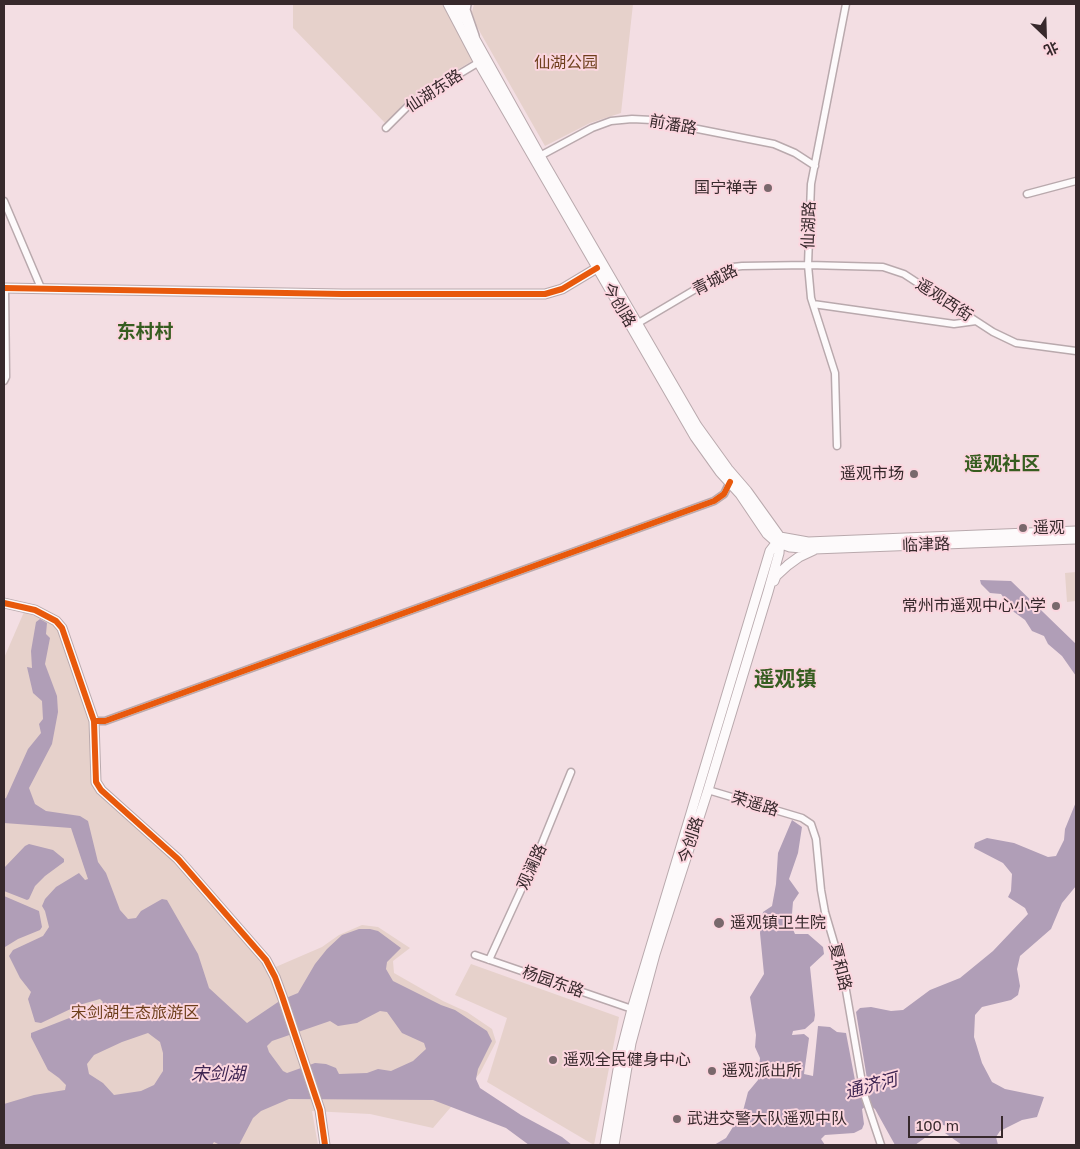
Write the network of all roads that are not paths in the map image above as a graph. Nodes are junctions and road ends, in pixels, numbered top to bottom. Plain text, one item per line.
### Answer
1 (448, 4) edge
2 (456, 4) edge
3 (465, 4) edge
4 (846, 4) edge
5 (472, 36) junction
6 (482, 61) junction
7 (386, 128) dead end
8 (537, 157) junction
9 (815, 166) junction
10 (1076, 181) edge
11 (1027, 194) dead end
12 (4, 200) edge
13 (808, 265) junction
14 (597, 268) junction
15 (4, 288) edge
16 (41, 288) junction
17 (813, 304) junction
18 (976, 320) junction
19 (634, 325) junction
20 (1076, 351) edge
21 (4, 381) edge
22 (837, 446) dead end
23 (730, 482) junction
24 (1076, 531) edge
25 (1076, 540) edge
26 (779, 541) junction
27 (816, 549) junction
28 (768, 592) junction
29 (4, 603) edge
30 (94, 721) junction
31 (571, 772) dead end
32 (708, 790) junction
33 (802, 818) joint
34 (475, 955) dead end
35 (489, 960) junction
36 (632, 1008) junction
37 (325, 1145) edge
38 (605, 1145) edge
39 (614, 1145) edge
40 (881, 1145) edge

1 - 6 main road, 今创路
2 - 5 main road, 今创路
3 - 5 highway
4 - 9 street, 仙湖路
5 - 6 main road, 今创路
6 - 7 street, 仙湖东路
6 - 8 main road, 今创路
8 - 9 street, 前潘路
8 - 14 main road, 今创路
8 - 19 main road, 今创路
9 - 13 street, 仙湖路
10 - 11 street
12 - 16 street
13 - 17 street, 仙湖路
13 - 18 street, 遥观西街
13 - 19 street, 青城路
14 - 16 main road
14 - 19 main road, 今创路
15 - 16 main road
15 - 21 street
17 - 18 street
17 - 22 street, 仙湖路
18 - 20 street, 遥观西街
19 - 23 main road, 今创路
19 - 26 main road, 今创路
23 - 26 main road, 今创路
23 - 30 street
24 - 26 main road, 临津路
25 - 27 main road, 临津路
26 - 27 main road, 临津路
26 - 28 main road, 今创路
26 - 36 main road, 今创路
27 - 28 main road
28 - 32 main road, 今创路
29 - 30 main road
30 - 37 main road
31 - 35 street, 观澜路
32 - 33 street, 荣遥路
32 - 39 main road, 今创路
33 - 40 street, 夏和路
34 - 35 street, 杨园东路
35 - 36 street, 杨园东路
36 - 38 main road, 今创路

